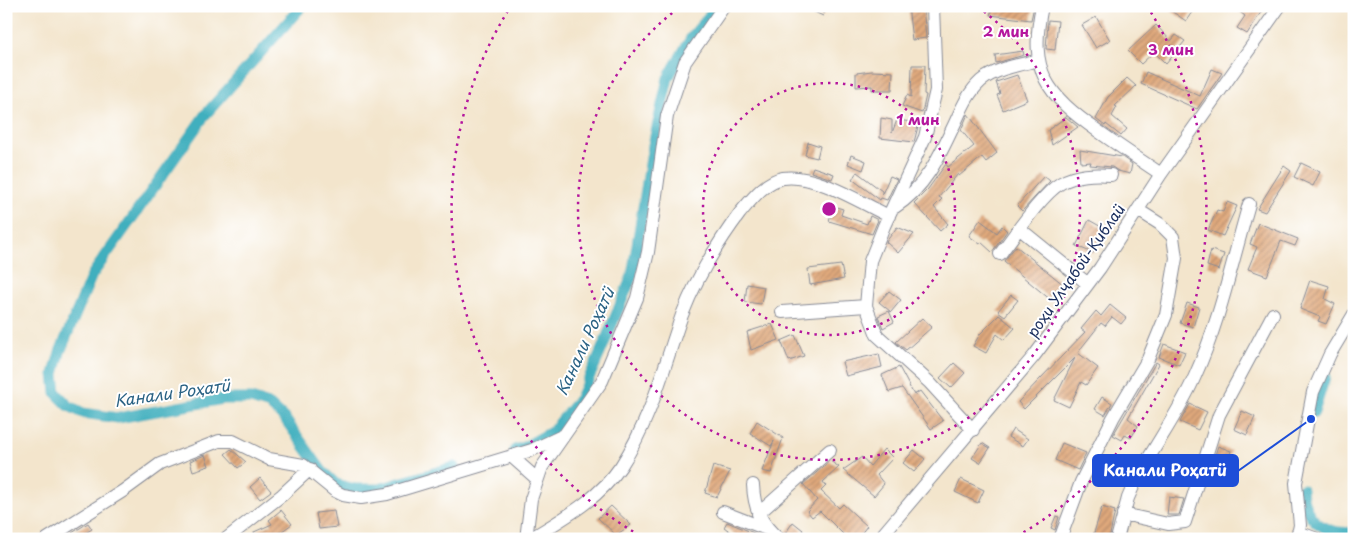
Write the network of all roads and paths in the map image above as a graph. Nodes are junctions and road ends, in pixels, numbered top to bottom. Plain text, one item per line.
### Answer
1 (724, 6) edge
2 (933, 6) edge
3 (1042, 6) edge
4 (1280, 6) edge
5 (1039, 60) junction
6 (1161, 174) junction
7 (1111, 176) dead end
8 (1249, 204) dead end
9 (1138, 210) junction
10 (891, 212) junction
11 (1020, 229) junction
12 (1000, 254) dead end
13 (1088, 284) junction
14 (866, 306) junction
15 (782, 312) dead end
16 (1273, 314) dead end
17 (1354, 314) edge
18 (973, 430) junction
19 (564, 435) junction
20 (830, 450) dead end
21 (511, 456) junction
22 (310, 469) junction
23 (537, 478) junction
24 (753, 484) dead end
25 (723, 512) dead end
26 (758, 514) junction
27 (1123, 514) junction
28 (769, 530) junction
29 (1298, 536) edge
30 (47, 539) edge
31 (226, 539) edge
32 (526, 539) edge
33 (530, 539) edge
34 (779, 539) edge
35 (879, 539) edge
36 (1060, 539) edge
37 (1117, 539) edge
38 (1317, 539) edge

1 - 19 street
2 - 10 street
3 - 5 street
4 - 6 street, роҳи Улҷабой-Қиблаӣ
5 - 6 street
5 - 10 street
6 - 9 street, роҳи Улҷабой-Қиблаӣ
7 - 11 street
8 - 27 street
9 - 13 street, роҳи Улҷабой-Қиблаӣ
9 - 36 street
10 - 14 street
10 - 33 street
11 - 12 street
11 - 13 street
13 - 18 street, роҳи Улҷабой-Қиблаӣ
14 - 15 street
14 - 18 street
16 - 27 street
17 - 29 street
18 - 35 street, роҳи Улҷабой-Қиблаӣ
19 - 21 street
19 - 23 street
20 - 26 street
21 - 22 street
21 - 23 street
22 - 30 street
22 - 31 street
23 - 32 street
24 - 26 street
25 - 28 street
26 - 28 street
27 - 37 street
28 - 34 street
29 - 38 street

